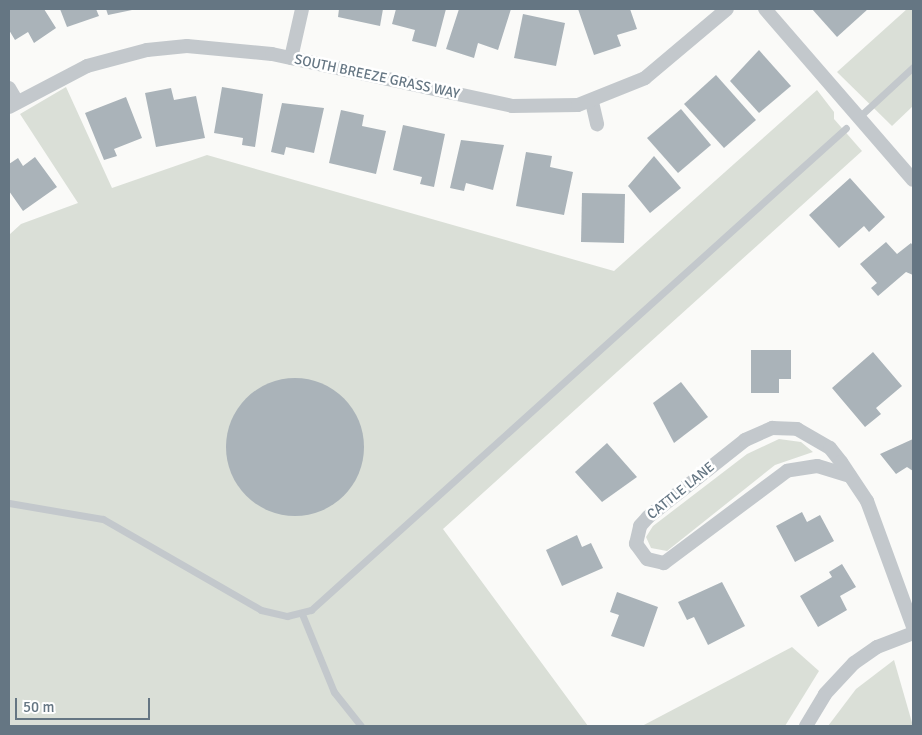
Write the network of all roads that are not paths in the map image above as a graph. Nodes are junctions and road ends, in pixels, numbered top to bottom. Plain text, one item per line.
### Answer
1 (302, 9) edge
2 (726, 9) edge
3 (765, 9) edge
4 (291, 58) junction
5 (913, 67) edge
6 (9, 88) edge
7 (592, 102) junction
8 (13, 105) edge
9 (859, 117) junction
10 (597, 124) dead end
11 (846, 128) dead end
12 (913, 180) edge
13 (850, 476) junction
14 (9, 503) edge
15 (302, 614) junction
16 (913, 627) edge
17 (913, 633) edge
18 (361, 726) edge
19 (806, 726) edge

1 - 4 street
2 - 7 street, SOUTH BREEZE GRASS WAY
3 - 9 street
4 - 7 street, SOUTH BREEZE GRASS WAY
4 - 8 street, SOUTH BREEZE GRASS WAY
5 - 9 lane
6 - 8 street
7 - 10 street
9 - 12 street
11 - 15 lane
13 - 13 street, CATTLE LANE
13 - 16 street, CATTLE LANE
14 - 15 lane
15 - 18 lane
17 - 19 street

